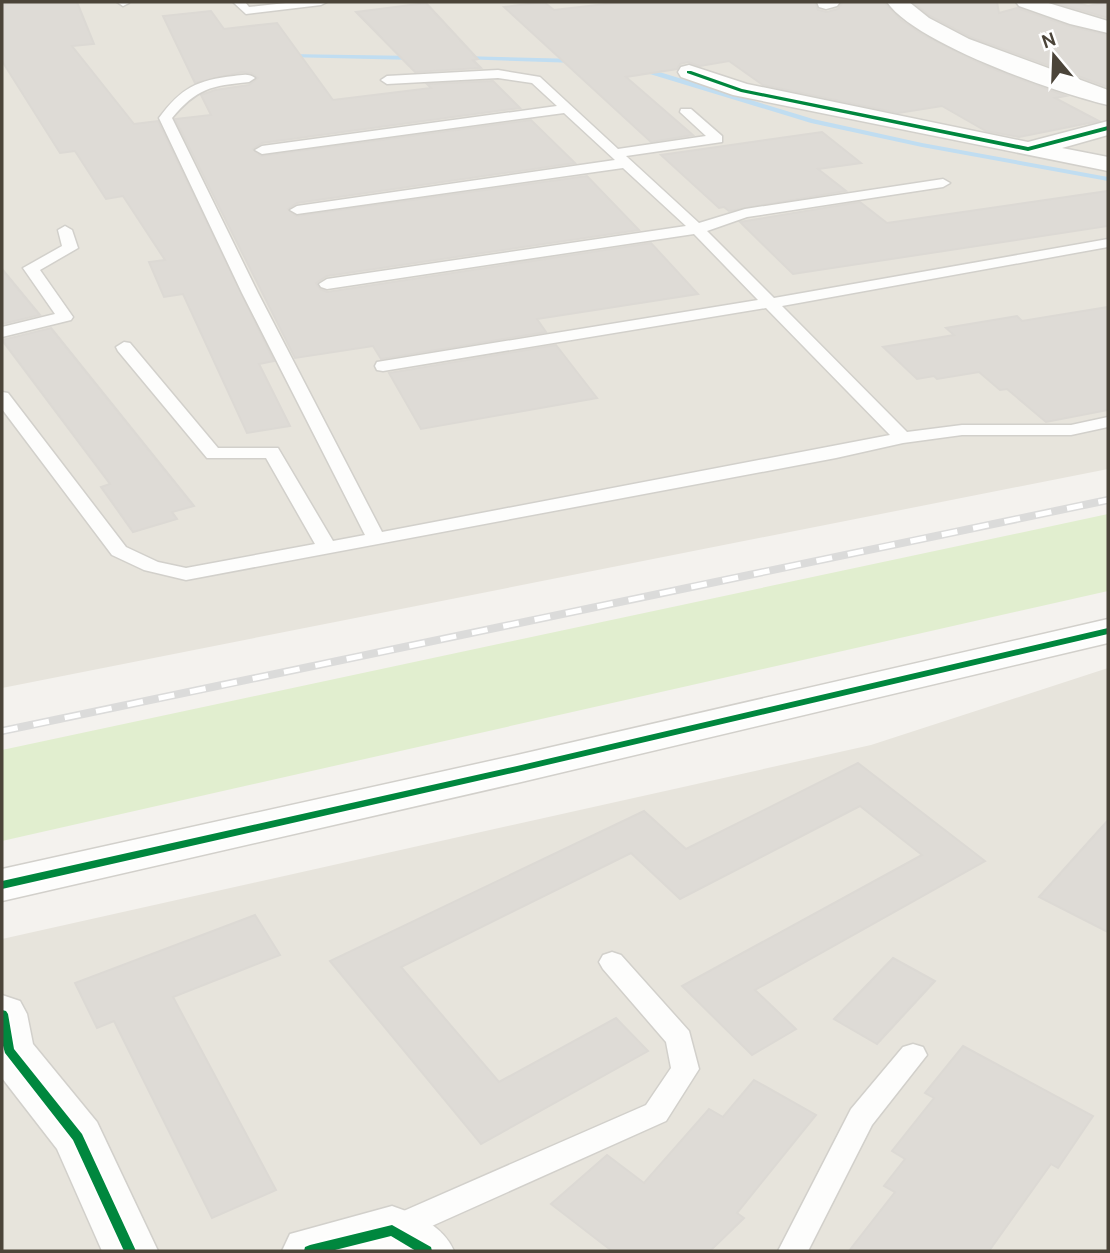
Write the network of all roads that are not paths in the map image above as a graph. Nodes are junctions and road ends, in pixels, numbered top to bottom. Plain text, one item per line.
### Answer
1 (239, 2) edge
2 (321, 2) edge
3 (897, 2) edge
4 (1026, 2) edge
5 (1108, 27) edge
6 (689, 72) dead end
7 (249, 79) dead end
8 (387, 80) dead end
9 (1108, 98) edge
10 (566, 109) junction
11 (686, 112) dead end
12 (1108, 128) edge
13 (1028, 149) junction
14 (262, 150) dead end
15 (620, 158) junction
16 (1108, 164) edge
17 (943, 183) dead end
18 (297, 210) dead end
19 (697, 229) junction
20 (65, 230) dead end
21 (1108, 243) edge
22 (327, 284) dead end
23 (770, 303) junction
24 (2, 332) edge
25 (124, 347) dead end
26 (383, 366) dead end
27 (2, 397) edge
28 (1108, 422) edge
29 (903, 438) junction
30 (377, 540) junction
31 (328, 549) junction
32 (1108, 631) edge
33 (2, 885) edge
34 (612, 962) dead end
35 (4, 1044) edge
36 (913, 1055) dead end
37 (409, 1241) edge
38 (130, 1251) edge
39 (310, 1251) edge
40 (793, 1251) edge

1 - 2 lane
3 - 9 street
4 - 5 street
6 - 13 street
7 - 30 lane
8 - 10 lane
10 - 14 lane
10 - 15 lane
11 - 15 lane
12 - 13 street
13 - 16 street
15 - 18 lane
15 - 19 lane
17 - 19 lane
19 - 22 lane
19 - 23 lane
20 - 24 lane
21 - 23 lane
23 - 26 lane
23 - 29 lane
25 - 31 lane
27 - 31 lane
28 - 29 lane
29 - 30 lane
30 - 31 lane
32 - 33 street
34 - 37 lane
35 - 38 street
36 - 40 lane
37 - 39 street

